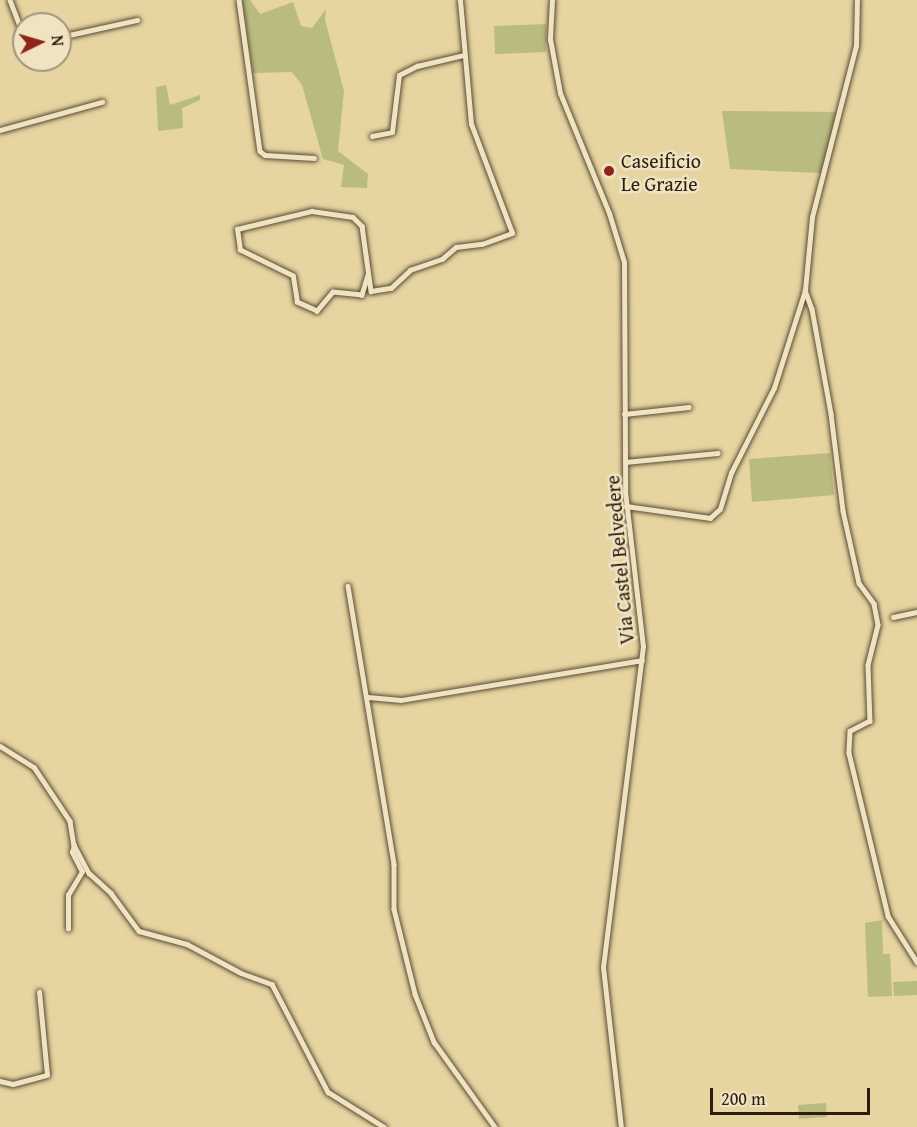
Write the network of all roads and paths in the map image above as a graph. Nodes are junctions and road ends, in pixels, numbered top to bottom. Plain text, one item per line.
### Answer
1 (239, 0) edge
2 (460, 0) edge
3 (552, 0) edge
4 (857, 0) edge
5 (137, 20) dead end
6 (72, 34) edge
7 (464, 55) junction
8 (102, 102) dead end
9 (0, 130) edge
10 (372, 136) dead end
11 (314, 158) dead end
12 (368, 275) junction
13 (805, 290) junction
14 (689, 407) dead end
15 (624, 414) junction
16 (718, 453) dead end
17 (625, 462) junction
18 (626, 506) junction
19 (348, 586) dead end
20 (917, 612) edge
21 (893, 617) dead end
22 (642, 660) junction
23 (368, 697) junction
24 (0, 746) edge
25 (74, 845) junction
26 (68, 929) dead end
27 (917, 962) edge
28 (39, 992) dead end
29 (0, 1081) edge
30 (384, 1127) edge
31 (495, 1127) edge
32 (621, 1127) edge

1 - 11 street
2 - 7 street
3 - 15 street, Via Castel Belvedere
4 - 13 street
5 - 6 street
7 - 10 street
7 - 12 street
8 - 9 street
12 - 12 street
13 - 18 street
13 - 27 street
14 - 15 street
15 - 17 street, Via Castel Belvedere
16 - 17 street
17 - 18 street, Via Castel Belvedere
18 - 22 street, Via Castel Belvedere
19 - 23 street
20 - 21 street
22 - 23 street
22 - 32 street, Via Castel Belvedere
23 - 31 street
24 - 25 street
25 - 26 street
25 - 30 street
28 - 29 street

